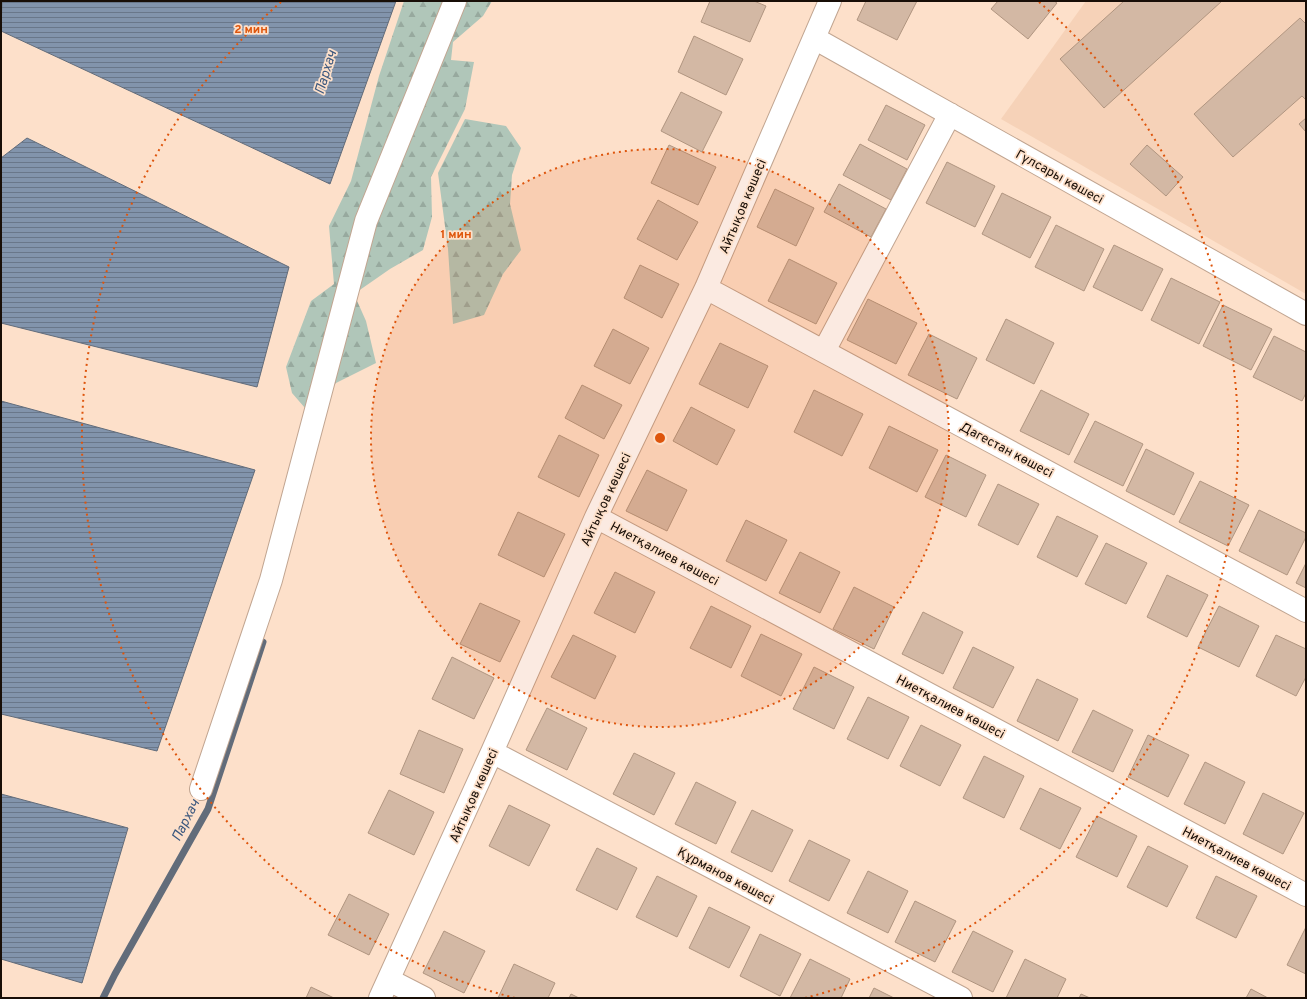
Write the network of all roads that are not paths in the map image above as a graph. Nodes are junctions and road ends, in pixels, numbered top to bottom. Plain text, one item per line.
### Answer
1 (455, 1) edge
2 (830, 1) edge
3 (814, 38) junction
4 (950, 114) junction
5 (706, 288) junction
6 (1306, 314) edge
7 (824, 351) junction
8 (596, 517) junction
9 (1306, 612) edge
10 (492, 752) junction
11 (201, 789) dead end
12 (1306, 895) edge
13 (384, 989) edge
14 (424, 998) edge
15 (961, 998) edge

1 - 11 street
2 - 3 street, Айтықов көшесі
3 - 4 street, Гүлсары көшесі
3 - 5 street, Айтықов көшесі
4 - 6 street, Гүлсары көшесі
4 - 7 street
5 - 7 street, Дагестан көшесі
5 - 8 street, Айтықов көшесі
7 - 9 street, Дагестан көшесі
8 - 10 street, Айтықов көшесі
8 - 12 street, Ниетқалиев көшесі
10 - 13 street, Айтықов көшесі
10 - 15 street, Құрманов көшесі
13 - 14 street

